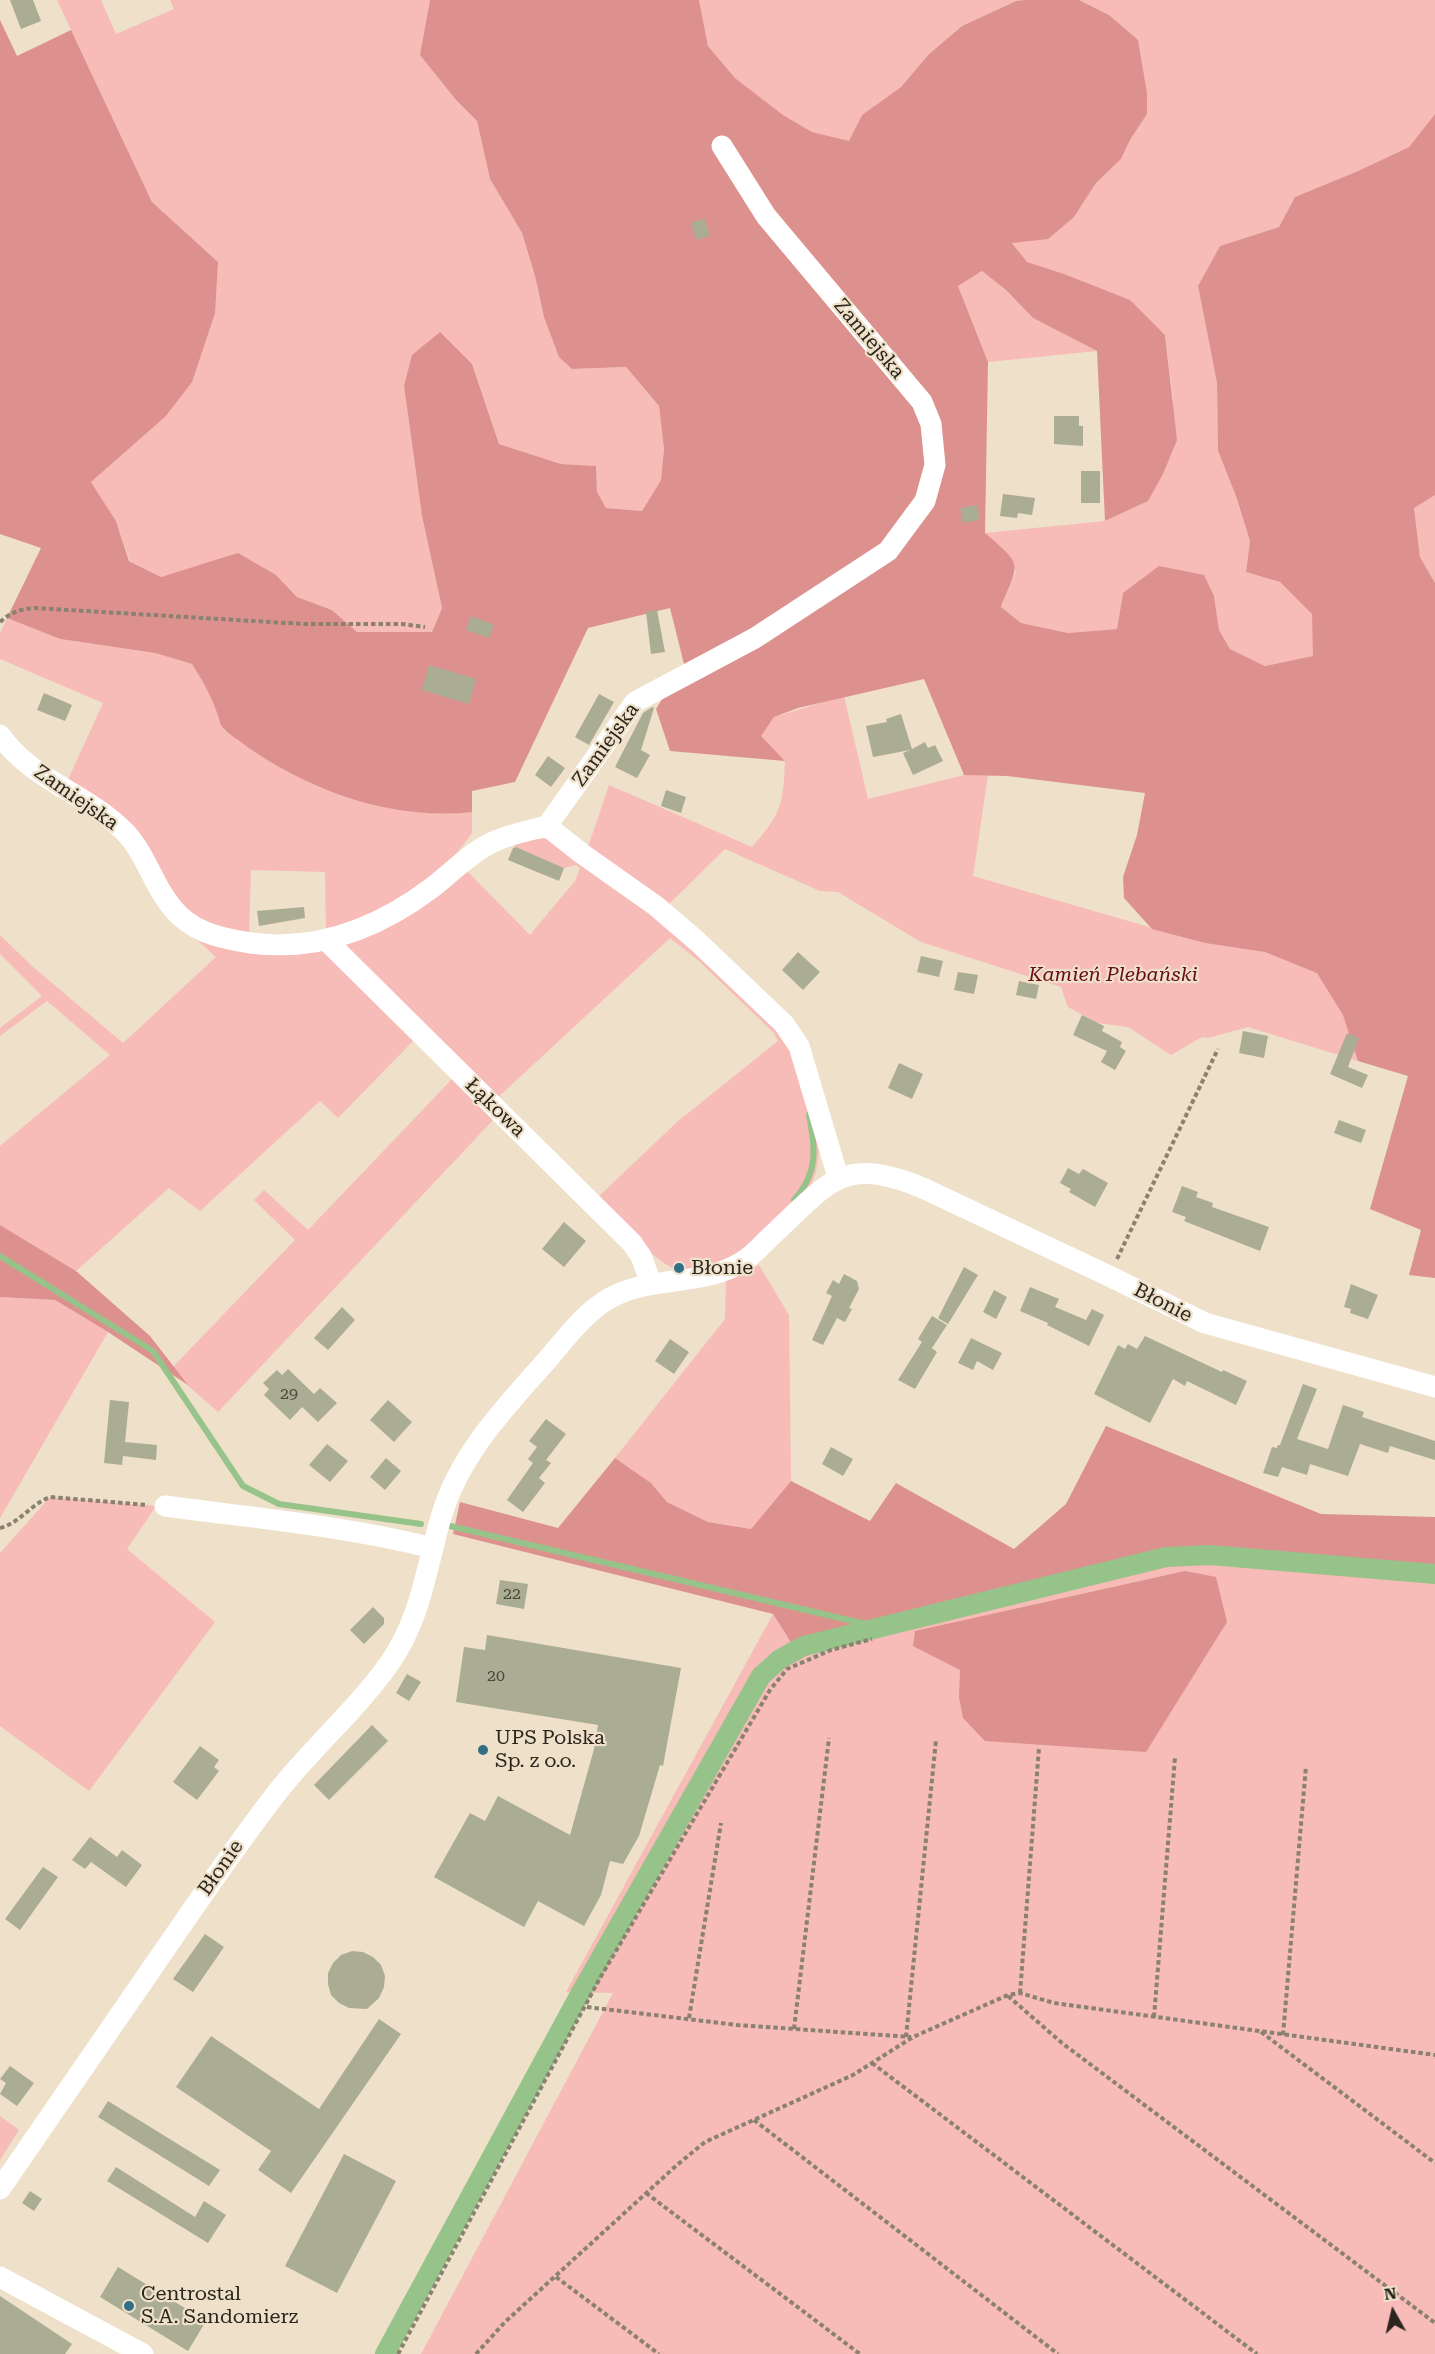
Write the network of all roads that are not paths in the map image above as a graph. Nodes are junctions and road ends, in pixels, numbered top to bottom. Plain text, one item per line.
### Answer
1 (722, 146) dead end
2 (0, 735) edge
3 (547, 826) junction
4 (326, 940) junction
5 (838, 1177) junction
6 (651, 1283) junction
7 (1435, 1387) edge
8 (165, 1506) road end
9 (433, 1548) junction
10 (0, 2189) edge
11 (0, 2277) edge
12 (142, 2354) edge

1 - 3 street, Zamiejska
2 - 4 street, Zamiejska
3 - 4 street, Zamiejska
3 - 5 street
4 - 6 street, Łąkowa
5 - 6 street, Błonie
5 - 7 street, Błonie
6 - 9 street, Błonie
8 - 9 street
9 - 10 street, Błonie
11 - 12 street

